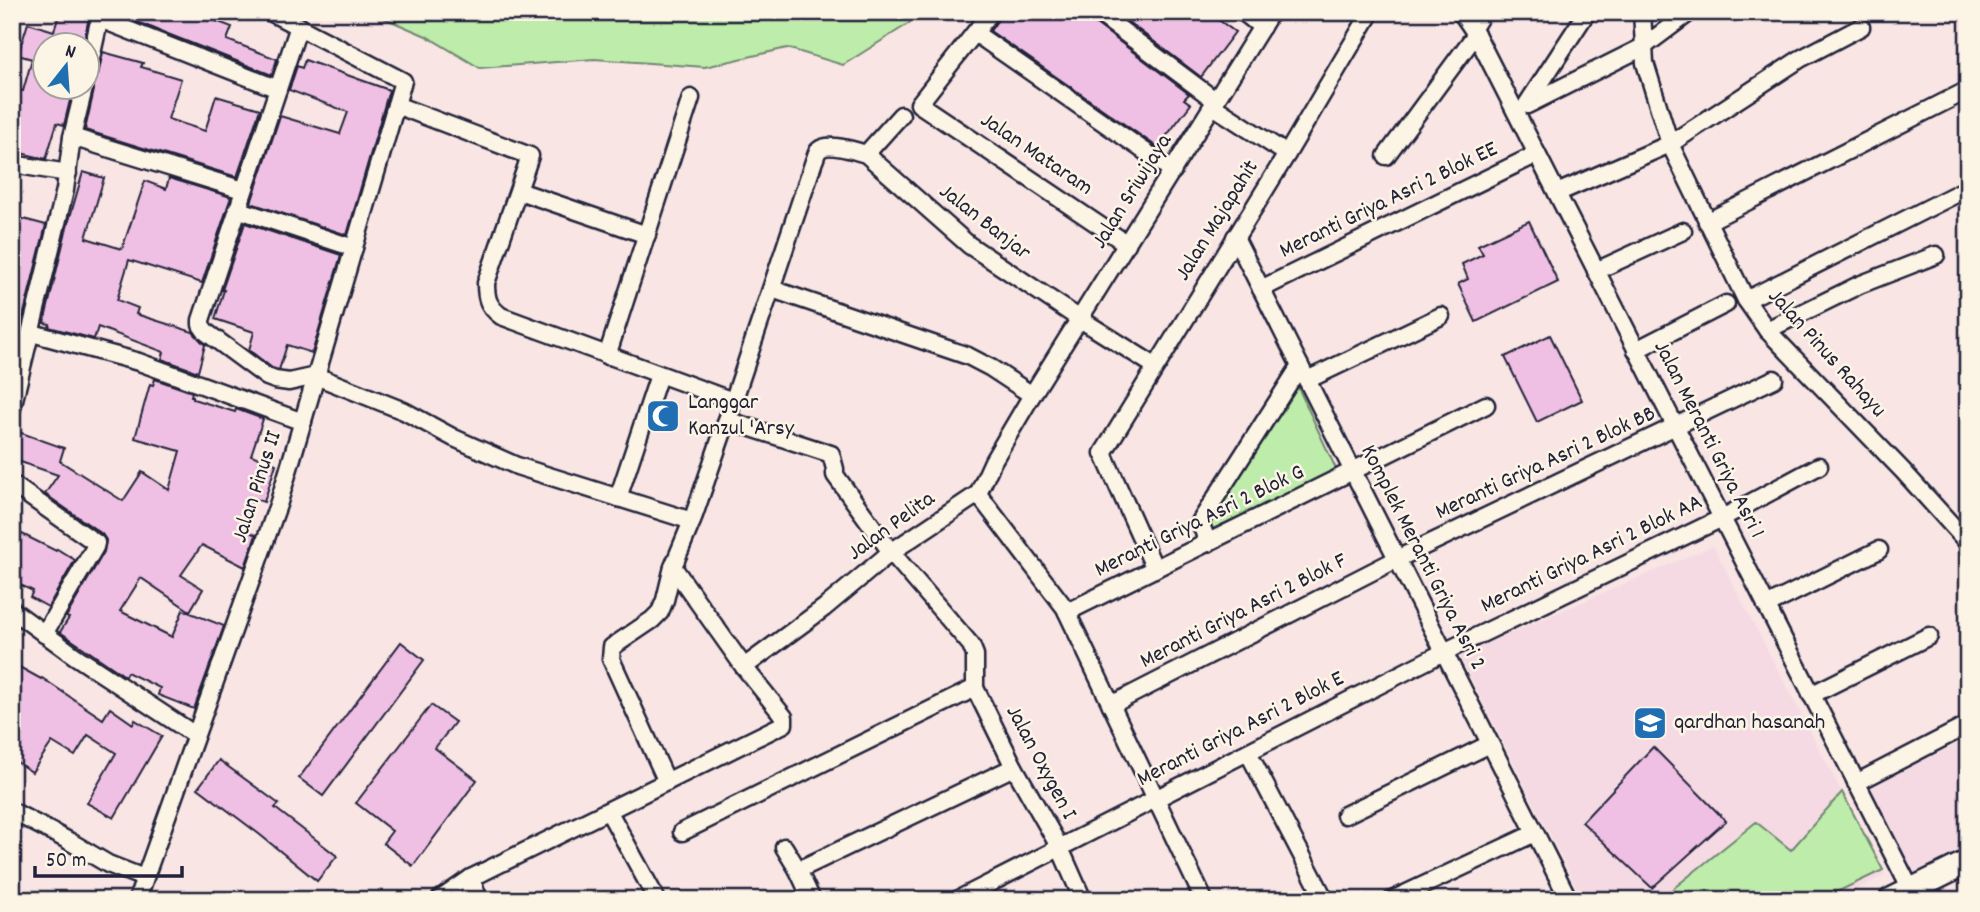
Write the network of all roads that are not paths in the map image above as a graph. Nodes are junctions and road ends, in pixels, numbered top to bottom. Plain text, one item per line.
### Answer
1 (270, 12) edge
2 (991, 12) edge
3 (1097, 12) edge
4 (1243, 12) edge
5 (1271, 12) edge
6 (1371, 12) edge
7 (1461, 12) edge
8 (1483, 12) edge
9 (1587, 12) edge
10 (1642, 12) edge
11 (1690, 12) edge
12 (100, 15) edge
13 (299, 26) junction
14 (1262, 27) junction
15 (1861, 27) dead end
16 (1474, 31) junction
17 (975, 33) junction
18 (1643, 47) junction
19 (278, 89) junction
20 (1968, 90) edge
21 (691, 98) dead end
22 (81, 102) edge
23 (1214, 104) junction
24 (396, 105) junction
25 (1522, 111) junction
26 (901, 116) dead end
27 (72, 137) junction
28 (1670, 144) junction
29 (1287, 153) junction
30 (866, 154) junction
31 (1537, 154) junction
32 (1387, 156) dead end
33 (12, 164) edge
34 (1173, 171) junction
35 (68, 173) junction
36 (1968, 188) edge
37 (243, 190) junction
38 (519, 191) junction
39 (1556, 193) junction
40 (237, 209) junction
41 (1707, 222) junction
42 (1683, 231) dead end
43 (647, 235) junction
44 (1235, 237) junction
45 (1127, 244) junction
46 (354, 248) junction
47 (1936, 255) dead end
48 (1596, 271) junction
49 (772, 289) junction
50 (1261, 289) junction
51 (1746, 300) junction
52 (1726, 304) dead end
53 (1441, 316) dead end
54 (1080, 319) junction
55 (1767, 330) junction
56 (32, 333) junction
57 (1636, 350) junction
58 (607, 356) junction
59 (1155, 366) junction
60 (1303, 373) junction
61 (659, 375) junction
62 (316, 376) junction
63 (1774, 379) dead end
64 (1032, 395) junction
65 (733, 401) junction
66 (1486, 405) dead end
67 (12, 408) edge
68 (727, 419) junction
69 (303, 422) junction
70 (1675, 427) junction
71 (1819, 466) dead end
72 (1353, 472) junction
73 (12, 484) edge
74 (978, 494) junction
75 (618, 498) junction
76 (1722, 518) junction
77 (692, 521) junction
78 (1964, 533) edge
79 (1208, 543) junction
80 (1879, 550) dead end
81 (891, 552) junction
82 (1397, 559) junction
83 (673, 567) junction
84 (1155, 569) junction
85 (1766, 606) junction
86 (12, 610) edge
87 (1067, 612) junction
88 (44, 634) junction
89 (1929, 636) dead end
90 (1444, 652) junction
91 (744, 667) junction
92 (975, 688) junction
93 (1811, 695) junction
94 (1111, 705) junction
95 (1968, 725) edge
96 (195, 735) junction
97 (1490, 744) junction
98 (1248, 752) junction
99 (1014, 767) junction
100 (667, 782) junction
101 (1856, 783) junction
102 (1156, 799) junction
103 (12, 811) edge
104 (609, 811) junction
105 (1345, 815) dead end
106 (682, 832) dead end
107 (1535, 833) junction
108 (784, 846) dead end
109 (1060, 848) junction
110 (1968, 862) edge
111 (798, 870) junction
112 (144, 878) junction
113 (471, 878) junction
114 (1901, 895) edge
115 (137, 900) edge
116 (439, 900) edge
117 (479, 900) edge
118 (657, 900) edge
119 (813, 900) edge
120 (957, 900) edge
121 (1083, 900) edge
122 (1204, 900) edge
123 (1325, 900) edge
124 (1392, 900) edge
125 (1569, 900) edge

1 - 13 street
2 - 17 street
3 - 23 street
4 - 14 street
5 - 14 street, Jalan Sriwijaya
6 - 29 street, Jalan Majapahit
7 - 16 street, Jalan Meranti Griya Asri 1
8 - 16 street
9 - 25 street
10 - 18 street, Jalan Pinus Rahayu
11 - 18 street
12 - 19 street
13 - 19 street
13 - 24 street, Jalan Pinus II
14 - 23 street, Jalan Sriwijaya
15 - 28 street
16 - 25 street, Jalan Meranti Griya Asri 1
16 - 32 street
17 - 34 street
17 - 45 street, Jalan Mataram
18 - 25 street
18 - 28 street, Jalan Pinus Rahayu
19 - 37 street
20 - 41 street
21 - 43 street
22 - 27 street
23 - 29 street
23 - 34 street, Jalan Sriwijaya
24 - 38 street
24 - 46 street, Jalan Pinus II
25 - 31 street, Jalan Meranti Griya Asri 1
26 - 30 street
27 - 35 street
27 - 37 street
28 - 39 street
28 - 41 street, Jalan Pinus Rahayu
29 - 44 street, Jalan Majapahit
30 - 49 street
30 - 54 street, Jalan Banjar
31 - 39 street, Jalan Meranti Griya Asri 1
31 - 50 street, Meranti Griya Asri 2 Blok EE
33 - 35 street
34 - 45 street, Jalan Sriwijaya
35 - 56 street
36 - 51 street
37 - 40 street
38 - 43 street
38 - 58 street
39 - 48 street, Jalan Meranti Griya Asri 1
40 - 46 street
40 - 62 street
41 - 51 street, Jalan Pinus Rahayu
42 - 48 street
43 - 58 street
44 - 50 street, Komplek Meranti Griya Asri 2
44 - 59 street, Jalan Majapahit
45 - 54 street, Jalan Sriwijaya
46 - 62 street, Jalan Pinus II
47 - 55 street
48 - 57 street, Jalan Meranti Griya Asri 1
49 - 64 street
49 - 65 street
50 - 60 street, Komplek Meranti Griya Asri 2
51 - 55 street, Jalan Pinus Rahayu
52 - 57 street
53 - 60 street
54 - 59 street, Jalan Banjar
54 - 64 street, Jalan Sriwijaya
55 - 78 street, Jalan Pinus Rahayu
56 - 67 street
56 - 69 street
57 - 70 street, Jalan Meranti Griya Asri 1
58 - 61 street
59 - 84 street, Jalan Majapahit
60 - 72 street, Komplek Meranti Griya Asri 2
60 - 79 street
61 - 65 street
61 - 75 street
62 - 69 street, Jalan Pinus II
62 - 75 street
63 - 70 street, Meranti Griya Asri 2 Blok BB
64 - 74 street
65 - 68 street
66 - 72 street, Meranti Griya Asri 2 Blok G
68 - 77 street
68 - 81 street
69 - 96 street, Jalan Pinus II
70 - 76 street, Jalan Meranti Griya Asri 1
70 - 82 street, Meranti Griya Asri 2 Blok BB
71 - 76 street, Meranti Griya Asri 2 Blok AA
72 - 79 street, Meranti Griya Asri 2 Blok G
72 - 82 street, Komplek Meranti Griya Asri 2
73 - 88 street
74 - 81 street, Jalan Pelita
74 - 87 street
75 - 77 street
76 - 85 street, Jalan Meranti Griya Asri 1
76 - 90 street, Meranti Griya Asri 2 Blok AA
77 - 83 street
79 - 84 street, Meranti Griya Asri 2 Blok G
80 - 85 street
81 - 91 street, Jalan Pelita
81 - 92 street, Jalan Oxygen I
82 - 90 street, Komplek Meranti Griya Asri 2
82 - 94 street, Meranti Griya Asri 2 Blok F
83 - 91 street
83 - 100 street
84 - 87 street, Meranti Griya Asri 2 Blok G
85 - 93 street, Jalan Meranti Griya Asri 1
86 - 88 street
87 - 94 street
88 - 96 street
89 - 93 street
90 - 97 street, Komplek Meranti Griya Asri 2
90 - 98 street, Meranti Griya Asri 2 Blok E
91 - 100 street
92 - 99 street, Jalan Oxygen I
92 - 106 street
93 - 101 street, Jalan Meranti Griya Asri 1
94 - 102 street
95 - 101 street
96 - 112 street, Jalan Pinus II
97 - 105 street
97 - 107 street, Komplek Meranti Griya Asri 2
98 - 102 street, Meranti Griya Asri 2 Blok E
98 - 123 street
99 - 109 street, Jalan Oxygen I
99 - 111 street
100 - 104 street
101 - 114 street, Jalan Meranti Griya Asri 1
102 - 109 street, Meranti Griya Asri 2 Blok E
102 - 122 street
103 - 112 street
104 - 113 street
104 - 118 street
107 - 124 street
107 - 125 street, Komplek Meranti Griya Asri 2
108 - 111 street
109 - 120 street, Meranti Griya Asri 2 Blok E
109 - 121 street, Jalan Oxygen I
110 - 114 main road
111 - 119 street
112 - 115 street, Jalan Pinus II
113 - 116 street
113 - 117 street

